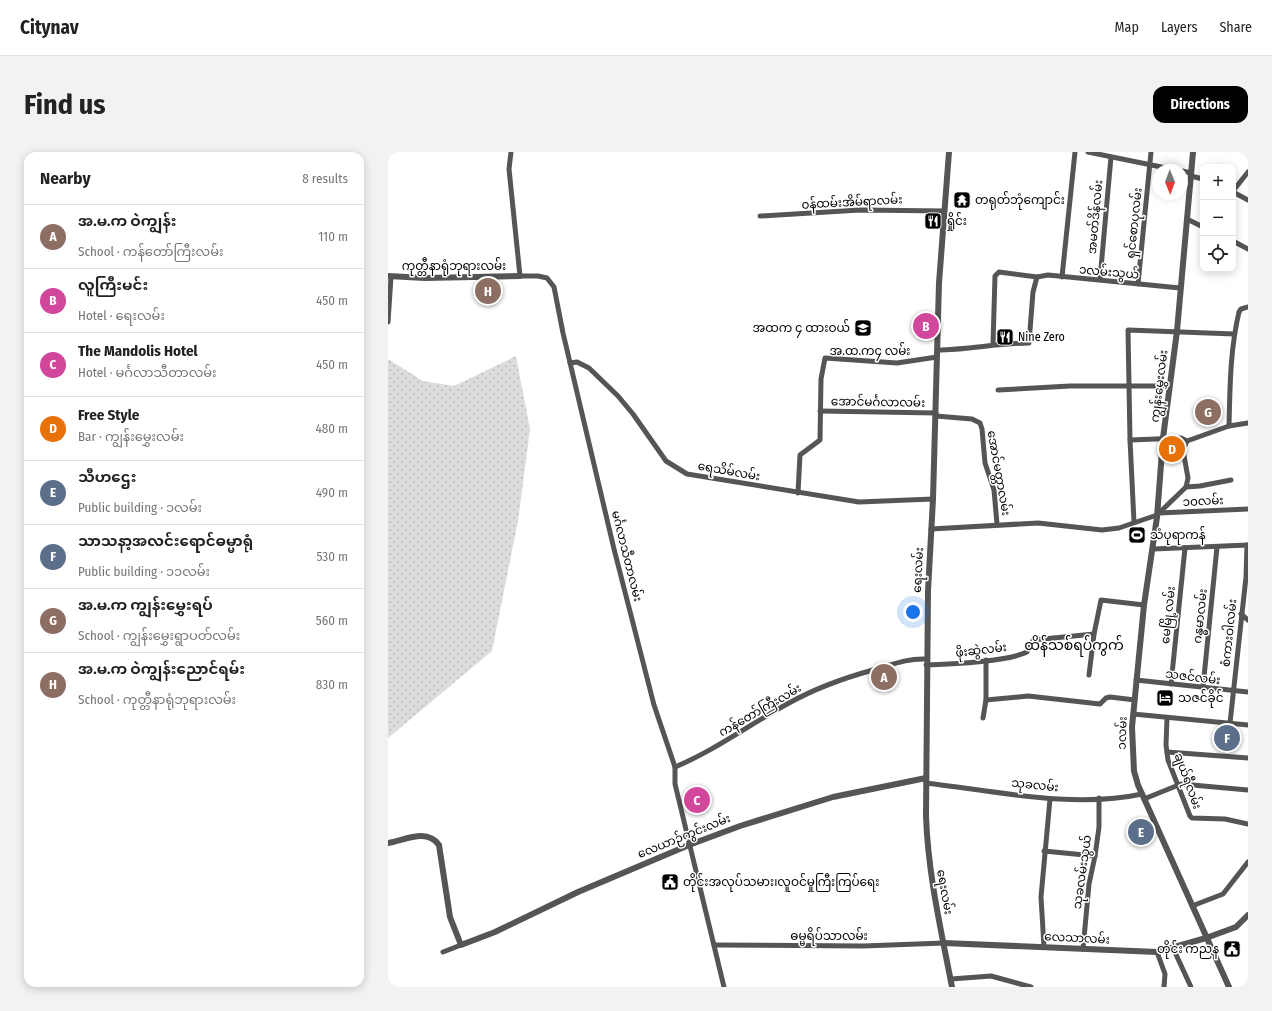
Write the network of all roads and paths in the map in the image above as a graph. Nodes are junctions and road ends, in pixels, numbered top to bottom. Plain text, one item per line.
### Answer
1 (511, 152) edge
2 (949, 152) edge
3 (1075, 152) edge
4 (1088, 152) edge
5 (1151, 152) edge
6 (1193, 152) edge
7 (1110, 155) edge
8 (1150, 164) junction
9 (1248, 172) edge
10 (1188, 173) edge
11 (1191, 174) junction
12 (1200, 178) edge
13 (1236, 188) edge
14 (1236, 194) edge
15 (1248, 200) edge
16 (944, 211) junction
17 (760, 216) dead end
18 (1187, 219) junction
19 (1200, 226) edge
20 (1236, 243) edge
21 (1248, 249) edge
22 (520, 276) junction
23 (390, 277) edge
24 (1037, 277) junction
25 (1062, 277) junction
26 (1100, 280) junction
27 (1138, 284) junction
28 (1180, 288) junction
29 (1248, 307) edge
30 (388, 322) edge
31 (1177, 331) junction
32 (1234, 334) junction
33 (993, 344) junction
34 (937, 350) junction
35 (937, 357) junction
36 (570, 363) junction
37 (1129, 385) junction
38 (1170, 386) junction
39 (998, 390) dead end
40 (820, 411) junction
41 (936, 415) junction
42 (1248, 423) edge
43 (1230, 426) junction
44 (1163, 438) junction
45 (1130, 440) junction
46 (1187, 441) junction
47 (1231, 480) dead end
48 (1186, 487) junction
49 (798, 493) junction
50 (933, 499) junction
51 (1248, 509) edge
52 (1158, 514) junction
53 (1134, 522) junction
54 (998, 524) junction
55 (931, 529) junction
56 (1248, 545) edge
57 (1217, 547) junction
58 (1185, 548) junction
59 (1153, 549) junction
60 (1247, 578) edge
61 (1144, 605) junction
62 (1241, 614) junction
63 (1248, 620) edge
64 (1094, 634) junction
65 (986, 660) junction
66 (926, 662) junction
67 (1089, 675) dead end
68 (1136, 680) junction
69 (1171, 684) junction
70 (1203, 688) junction
71 (1233, 692) junction
72 (1248, 692) edge
73 (986, 700) junction
74 (1135, 700) junction
75 (1133, 714) junction
76 (983, 718) dead end
77 (1167, 718) junction
78 (1230, 723) junction
79 (1248, 725) edge
80 (1167, 752) junction
81 (1248, 758) edge
82 (675, 767) junction
83 (926, 781) junction
84 (1177, 785) junction
85 (1248, 790) edge
86 (1143, 796) junction
87 (1099, 798) junction
88 (1050, 800) junction
89 (1248, 824) edge
90 (388, 843) edge
91 (689, 844) junction
92 (1044, 851) junction
93 (1095, 856) junction
94 (1248, 862) edge
95 (1192, 906) junction
96 (1248, 915) edge
97 (1206, 938) junction
98 (944, 943) junction
99 (461, 945) junction
100 (714, 945) junction
101 (1044, 947) junction
102 (1173, 948) junction
103 (1083, 949) junction
104 (443, 952) dead end
105 (1157, 952) junction
106 (951, 984) edge
107 (724, 987) edge
108 (1031, 987) edge
109 (1164, 987) edge
110 (1191, 987) edge
111 (1229, 987) edge

1 - 22 street
2 - 16 street, ရေးလမ်း
3 - 25 street
4 - 7 street
5 - 8 street, ရှင်စောပုလမ်း
6 - 11 street, ကျွန်းမွှေးလမ်း
7 - 8 street
7 - 26 street, အမတ်ဒိန်လမ်း
8 - 27 street, ရှင်စောပုလမ်း
9 - 13 street
10 - 11 street
11 - 12 street
11 - 18 street, ကျွန်းမွှေးလမ်း
14 - 15 street
16 - 17 street, ၀န်ထမ်းအိမ်ရာလမ်း
16 - 34 street, ရေးလမ်း
18 - 19 street
18 - 28 street, ကျွန်းမွှေးလမ်း
20 - 21 street
22 - 23 street, ကုတ္တီနာရုံဘုရားလမ်း
22 - 36 street, မင်္ဂလာသီတာလမ်း
23 - 30 street
24 - 25 street, ၁လမ်းသွယ်
24 - 33 street
24 - 33 street, ၁လမ်းသွယ်
25 - 26 street, ၁လမ်းသွယ်
26 - 27 street, ၁လမ်းသွယ်
27 - 28 street, ၁လမ်းသွယ်
28 - 31 street, ကျွန်းမွှေးလမ်း
29 - 32 street
31 - 32 street
31 - 37 street
31 - 38 street, ကျွန်းမွှေးလမ်း
32 - 43 street
33 - 34 street
34 - 35 street, ရေးလမ်း
35 - 40 street, အ.ထ.က၄ လမ်း
35 - 41 street, ရေးလမ်း
36 - 49 street, ရေသိမ်လမ်း
36 - 82 street, မင်္ဂလာသီတာလမ်း
37 - 38 street
37 - 39 street
37 - 45 street
38 - 44 street, ကျွန်းမွှေးလမ်း
40 - 41 street, အောင်မင်္ဂလာလမ်း
40 - 49 street, အ.ထ.က၄ လမ်း
41 - 50 street, ရေးလမ်း
41 - 54 street, အောင်မတ္တာလမ်း
42 - 43 street
43 - 46 street
44 - 45 street
44 - 46 street
44 - 52 street, ကျွန်းမွှေးလမ်း
45 - 53 street
46 - 48 street
47 - 48 street
48 - 52 street
49 - 50 street, ရေသိမ်လမ်း
50 - 55 street, ရေးလမ်း
51 - 52 street, ၁၀လမ်း
52 - 53 street
52 - 59 street, ၁လမ်း
53 - 54 street
54 - 55 street
55 - 66 street, ရေးလမ်း
56 - 57 street
56 - 60 street, စံကားဝါလမ်း
57 - 58 street
57 - 70 street, ဂန္ဓမာလမ်း
58 - 59 street
58 - 69 street, မေမြို့လမ်း
59 - 61 street, ၁လမ်း
60 - 62 street, စံကားဝါလမ်း
61 - 64 street
61 - 68 street, ၁လမ်း
62 - 63 street
62 - 71 street, စံကားဝါလမ်း
64 - 65 street, ဖိုးဆွဲလမ်း
64 - 67 street
65 - 66 street, ဖိုးဆွဲလမ်း
65 - 73 street
66 - 82 street, ကန်တော်ကြီးလမ်း
66 - 83 street, ရေးလမ်း
68 - 69 street, သဇင်လမ်း
68 - 74 street, ၁လမ်း
69 - 70 street, သဇင်လမ်း
70 - 71 street, သဇင်လမ်း
71 - 72 street, သဇင်လမ်း
71 - 78 street, စံကားဝါလမ်း
73 - 74 street
73 - 76 street
74 - 75 street, ၁လမ်း
75 - 77 street
75 - 86 street, ၁လမ်း
77 - 78 street
77 - 80 street, ချယ်ရီလမ်း
78 - 79 street
80 - 81 street
80 - 84 street, ချယ်ရီလမ်း
82 - 91 street, မင်္ဂလာသီတာလမ်း
83 - 88 street, သုခလမ်း
83 - 91 street, လေယာဉ်ကွင်းလမ်း
83 - 98 street, ရေးလမ်း
84 - 85 street
84 - 86 street, သုခလမ်း
84 - 89 street, ချယ်ရီလမ်း
86 - 87 street, သုခလမ်း
86 - 95 street, ၁လမ်း
87 - 88 street, သုခလမ်း
87 - 93 street, သုခလမ်းသွယ်
88 - 92 street
90 - 99 street
91 - 99 street, လေယာဉ်ကွင်းလမ်း
91 - 100 street, မင်္ဂလာသီတာလမ်း
92 - 93 street
92 - 101 street
93 - 103 street, သုခလမ်းသွယ်
94 - 95 street
95 - 97 street, ၁လမ်း
96 - 97 street, လေသာလမ်း
97 - 102 street, လေသာလမ်း
97 - 111 street, ၁လမ်း
98 - 100 street, ဓမ္မရိပ်သာလမ်း
98 - 101 street, လေသာလမ်း
98 - 106 street, ရေးလမ်း
99 - 104 street, လေယာဉ်ကွင်းလမ်း
100 - 107 street, မင်္ဂလာသီတာလမ်း
101 - 103 street, လေသာလမ်း
102 - 105 street, လေသာလမ်း
102 - 110 street
103 - 105 street, လေသာလမ်း
105 - 109 street
106 - 108 street

